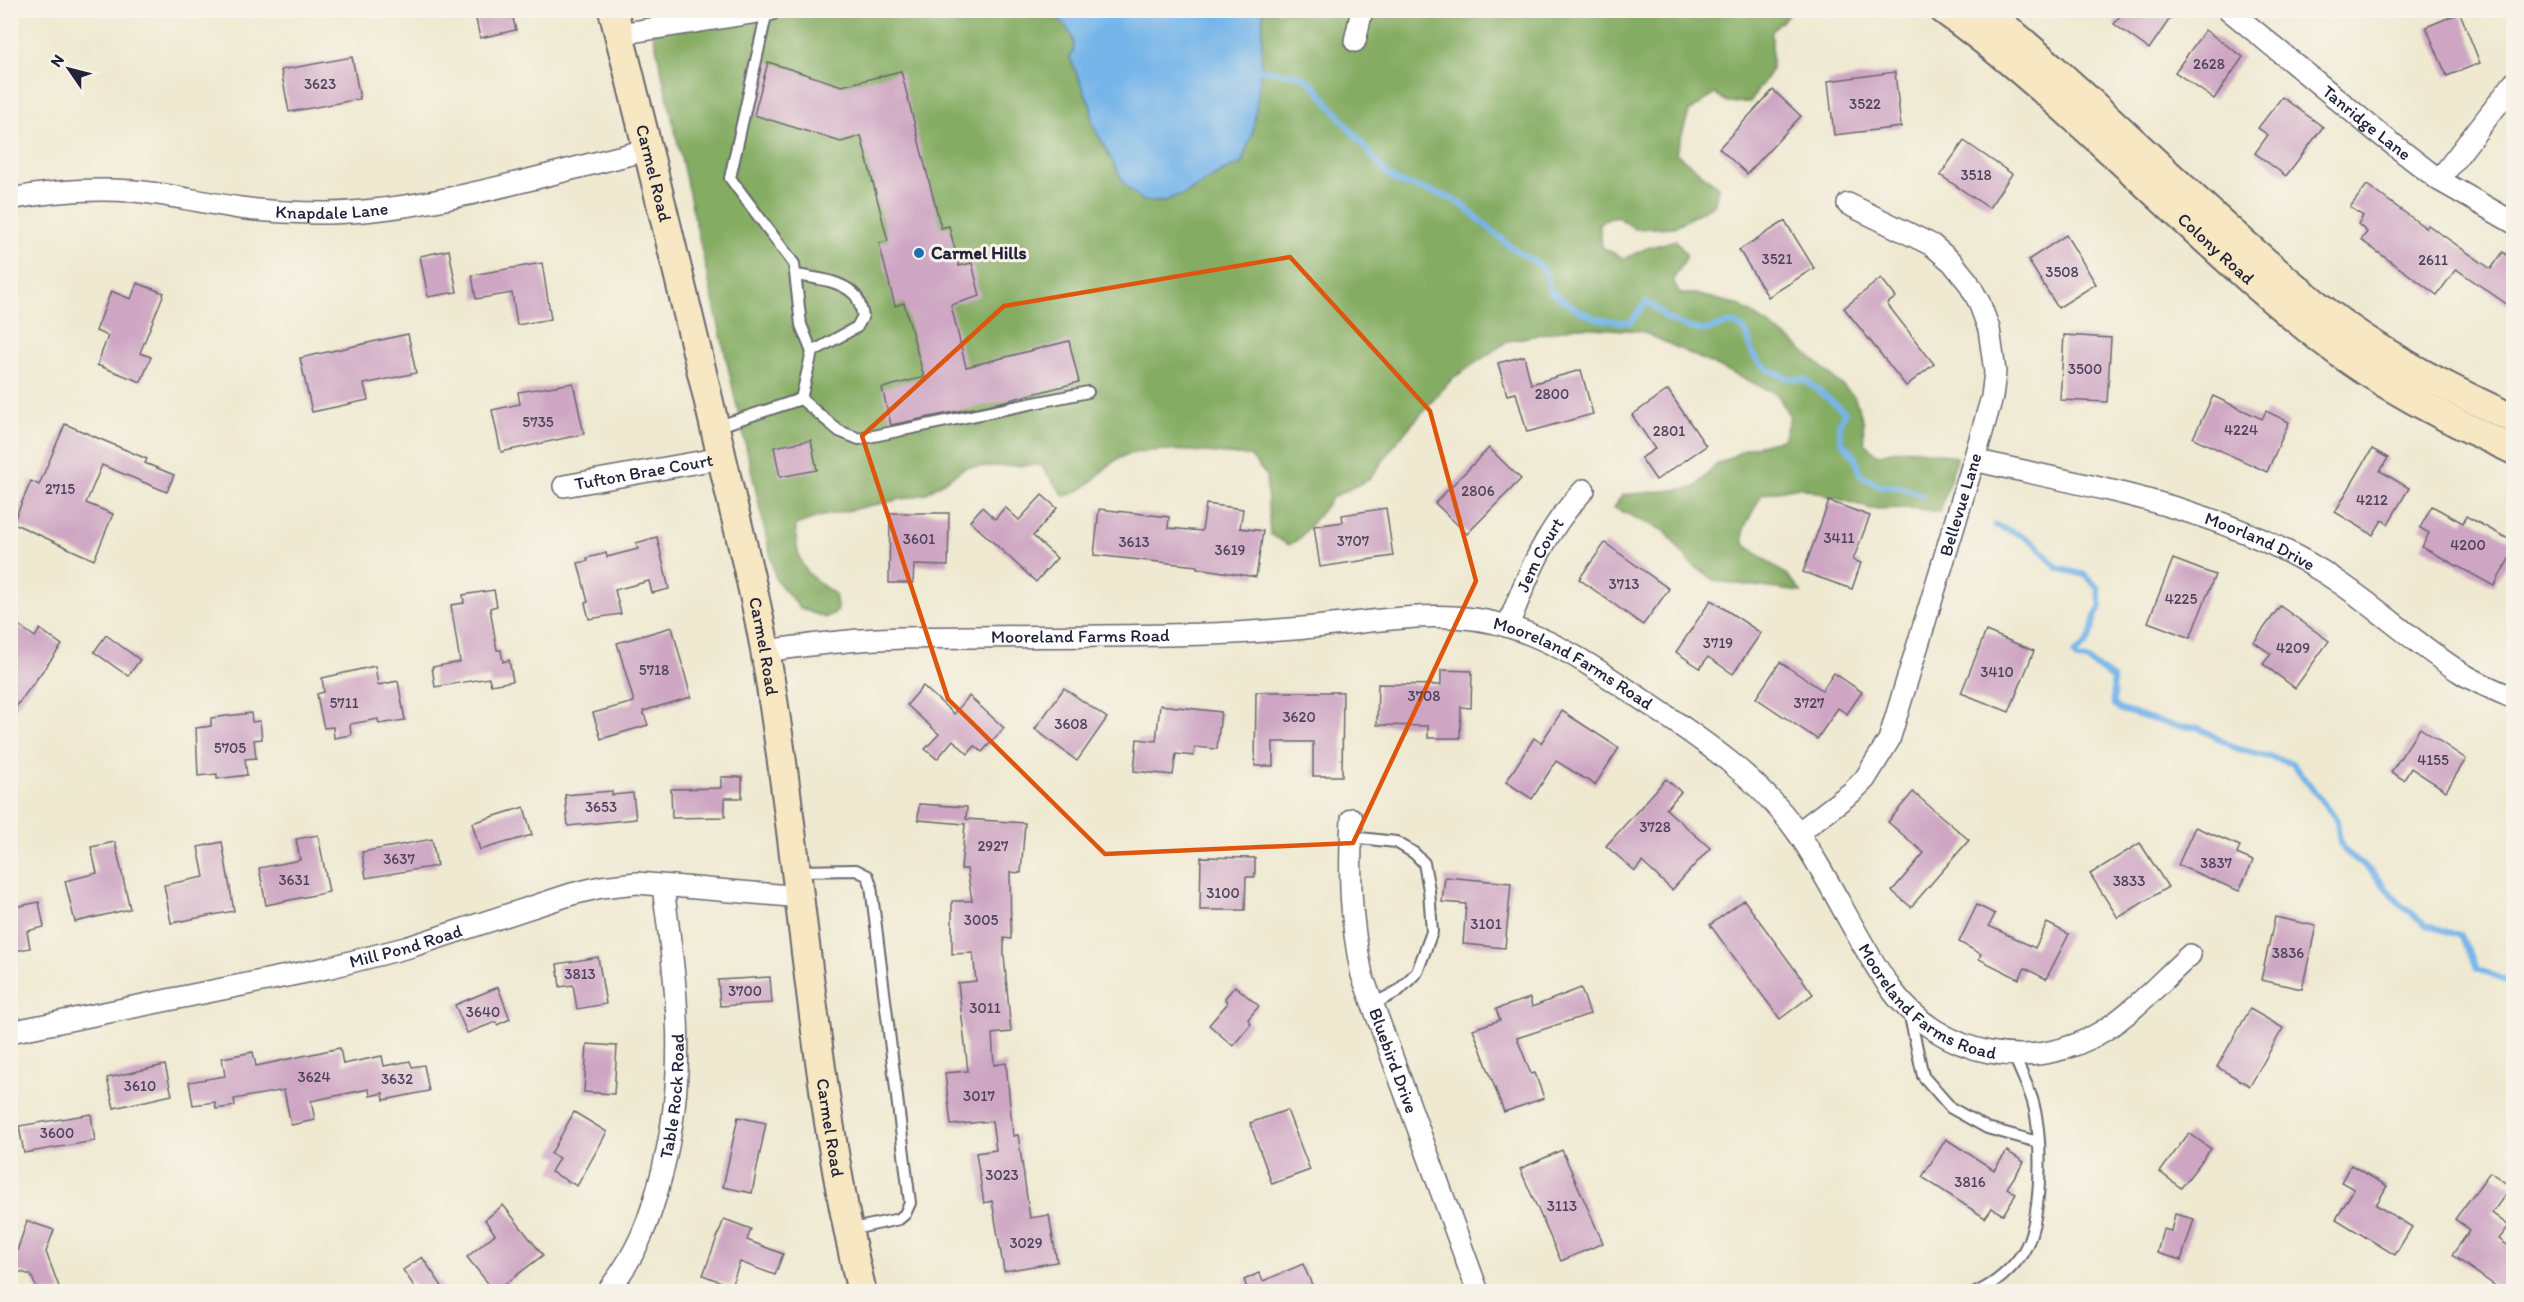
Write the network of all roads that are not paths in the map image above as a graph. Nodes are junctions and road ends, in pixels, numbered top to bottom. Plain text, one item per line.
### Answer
1 (1362, 10) edge
2 (1944, 10) edge
3 (1984, 10) edge
4 (2229, 10) edge
5 (768, 11) edge
6 (616, 22) edge
7 (1355, 41) dead end
8 (2514, 83) edge
9 (648, 150) junction
10 (2439, 180) junction
11 (10, 199) edge
12 (1848, 204) dead end
13 (2514, 223) edge
14 (796, 275) junction
15 (812, 352) junction
16 (1088, 392) dead end
17 (801, 399) junction
18 (2514, 419) edge
19 (716, 427) junction
20 (2514, 450) edge
21 (722, 459) junction
22 (1974, 460) junction
23 (564, 486) dead end
24 (1584, 490) dead end
25 (1508, 626) junction
26 (765, 651) junction
27 (2514, 698) edge
28 (1352, 828) joint
29 (1798, 833) junction
30 (799, 884) junction
31 (663, 887) junction
32 (2190, 955) dead end
33 (1372, 1005) junction
34 (1909, 1008) junction
35 (10, 1032) edge
36 (2014, 1055) junction
37 (2038, 1142) junction
38 (848, 1230) junction
39 (607, 1292) edge
40 (862, 1292) edge
41 (1478, 1292) edge
42 (1977, 1292) edge

1 - 7 street
2 - 20 main road, Colony Road
3 - 18 main road, Colony Road
4 - 10 street, Tanridge Lane
5 - 6 street
5 - 14 lane
6 - 9 main road, Carmel Road
8 - 10 street
9 - 11 street, Knapdale Lane
9 - 19 main road, Carmel Road
10 - 13 street, Tanridge Lane
12 - 22 street, Bellevue Lane
14 - 15 lane
14 - 15 lane
15 - 17 lane
16 - 17 lane
17 - 19 lane
19 - 21 main road, Carmel Road
21 - 23 street, Tufton Brae Court
21 - 26 main road, Carmel Road
22 - 27 street, Moorland Drive
22 - 29 street, Bellevue Lane
24 - 25 street, Jem Court
25 - 26 street, Mooreland Farms Road
25 - 29 street, Mooreland Farms Road
26 - 30 main road, Carmel Road
28 - 33 street, Bluebird Drive
28 - 33 lane
29 - 34 street, Mooreland Farms Road
30 - 31 street, Mill Pond Road
30 - 38 main road, Carmel Road
30 - 38 lane
31 - 35 street, Mill Pond Road
31 - 39 street, Table Rock Road
32 - 36 street, Mooreland Farms Road
33 - 41 street, Bluebird Drive
34 - 36 street, Mooreland Farms Road
34 - 37 lane
36 - 37 lane
37 - 42 lane
38 - 40 main road, Carmel Road

